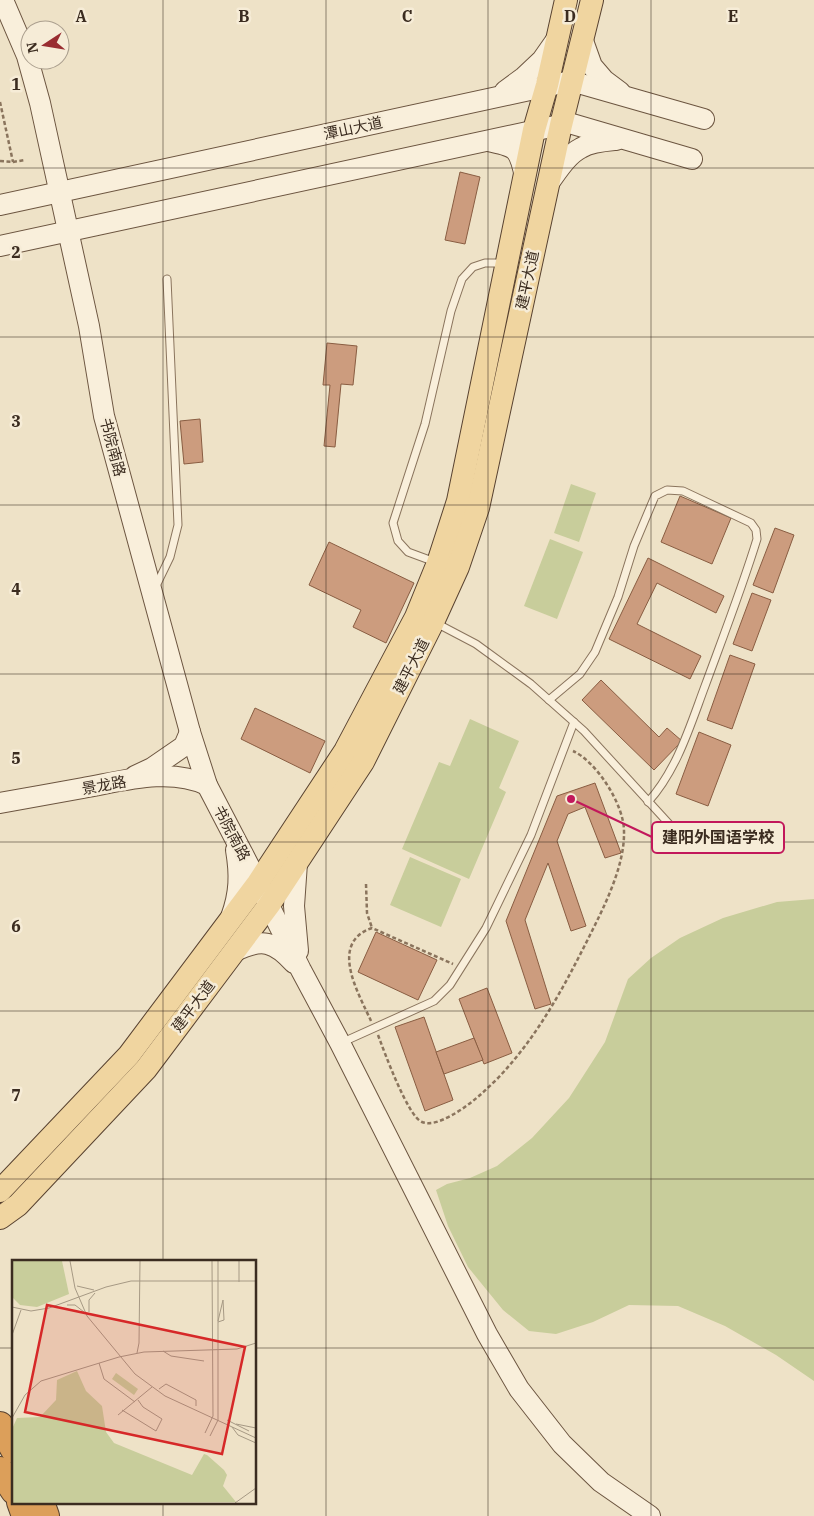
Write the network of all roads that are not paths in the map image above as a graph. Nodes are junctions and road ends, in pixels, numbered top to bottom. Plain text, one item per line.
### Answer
1 (3, 0) edge
2 (566, 0) edge
3 (592, 0) edge
4 (0, 22) edge
5 (557, 38) junction
6 (582, 38) junction
7 (571, 81) junction
8 (547, 85) junction
9 (500, 95) junction
10 (627, 97) junction
11 (704, 119) dead end
12 (561, 125) junction
13 (534, 130) junction
14 (622, 139) junction
15 (486, 141) junction
16 (692, 159) dead end
17 (525, 177) junction
18 (548, 184) junction
19 (54, 193) junction
20 (0, 205) edge
21 (63, 233) junction
22 (0, 246) edge
23 (506, 266) junction
24 (167, 279) dead end
25 (438, 563) junction
26 (152, 592) junction
27 (433, 622) junction
28 (549, 700) junction
29 (574, 722) junction
30 (190, 732) junction
31 (128, 780) junction
32 (207, 785) junction
33 (648, 802) junction
34 (0, 803) edge
35 (693, 827) dead end
36 (234, 835) junction
37 (286, 840) junction
38 (297, 863) junction
39 (258, 883) junction
40 (269, 905) junction
41 (230, 920) junction
42 (235, 951) junction
43 (301, 970) junction
44 (340, 1043) junction
45 (0, 1191) edge
46 (0, 1218) edge
47 (0, 1425) edge
48 (12, 1446) edge
49 (0, 1470) edge
50 (12, 1488) edge
51 (21, 1504) edge
52 (42, 1504) edge
53 (25, 1516) edge
54 (46, 1516) edge
55 (650, 1516) edge

1 - 19 main road
2 - 5 main road, 建平大道
3 - 6 main road, 建平大道
4 - 19 main road
5 - 8 main road, 建平大道
5 - 9 main road
6 - 7 main road, 建平大道
6 - 10 main road
7 - 8 main road, 潭山大道
7 - 10 main road, 潭山大道
7 - 12 main road, 建平大道
8 - 9 main road, 潭山大道
8 - 13 main road, 建平大道
9 - 19 main road, 潭山大道
10 - 11 main road, 潭山大道
12 - 13 main road
12 - 14 main road
12 - 18 main road, 建平大道
13 - 15 main road
13 - 17 main road, 建平大道
14 - 16 main road
14 - 18 main road
15 - 17 main road
15 - 21 main road
17 - 23 main road, 建平大道
18 - 27 main road, 建平大道
19 - 20 main road, 潭山大道
19 - 21 main road, 书院南路
21 - 22 main road
21 - 26 main road, 书院南路
23 - 25 main road, 建平大道
23 - 25 lane
24 - 26 lane
25 - 37 main road, 建平大道
26 - 30 main road, 书院南路
27 - 28 lane
27 - 38 main road, 建平大道
28 - 29 lane
28 - 33 lane
29 - 33 lane
29 - 44 lane
30 - 31 main road
30 - 32 main road, 书院南路
31 - 32 main road, 景龙路
31 - 34 main road, 景龙路
32 - 36 main road, 书院南路
33 - 35 lane
36 - 37 main road
36 - 39 main road, 书院南路
36 - 41 main road
37 - 39 main road, 建平大道
38 - 40 main road, 建平大道
38 - 43 main road
39 - 40 main road, 书院南路
39 - 41 main road, 建平大道
40 - 42 main road, 建平大道
40 - 43 main road, 书院南路
41 - 45 main road, 建平大道
42 - 43 main road
42 - 46 main road, 建平大道
43 - 44 main road, 书院南路
44 - 55 main road, 书院南路
47 - 48 highway
49 - 50 highway
51 - 53 highway
52 - 54 highway

